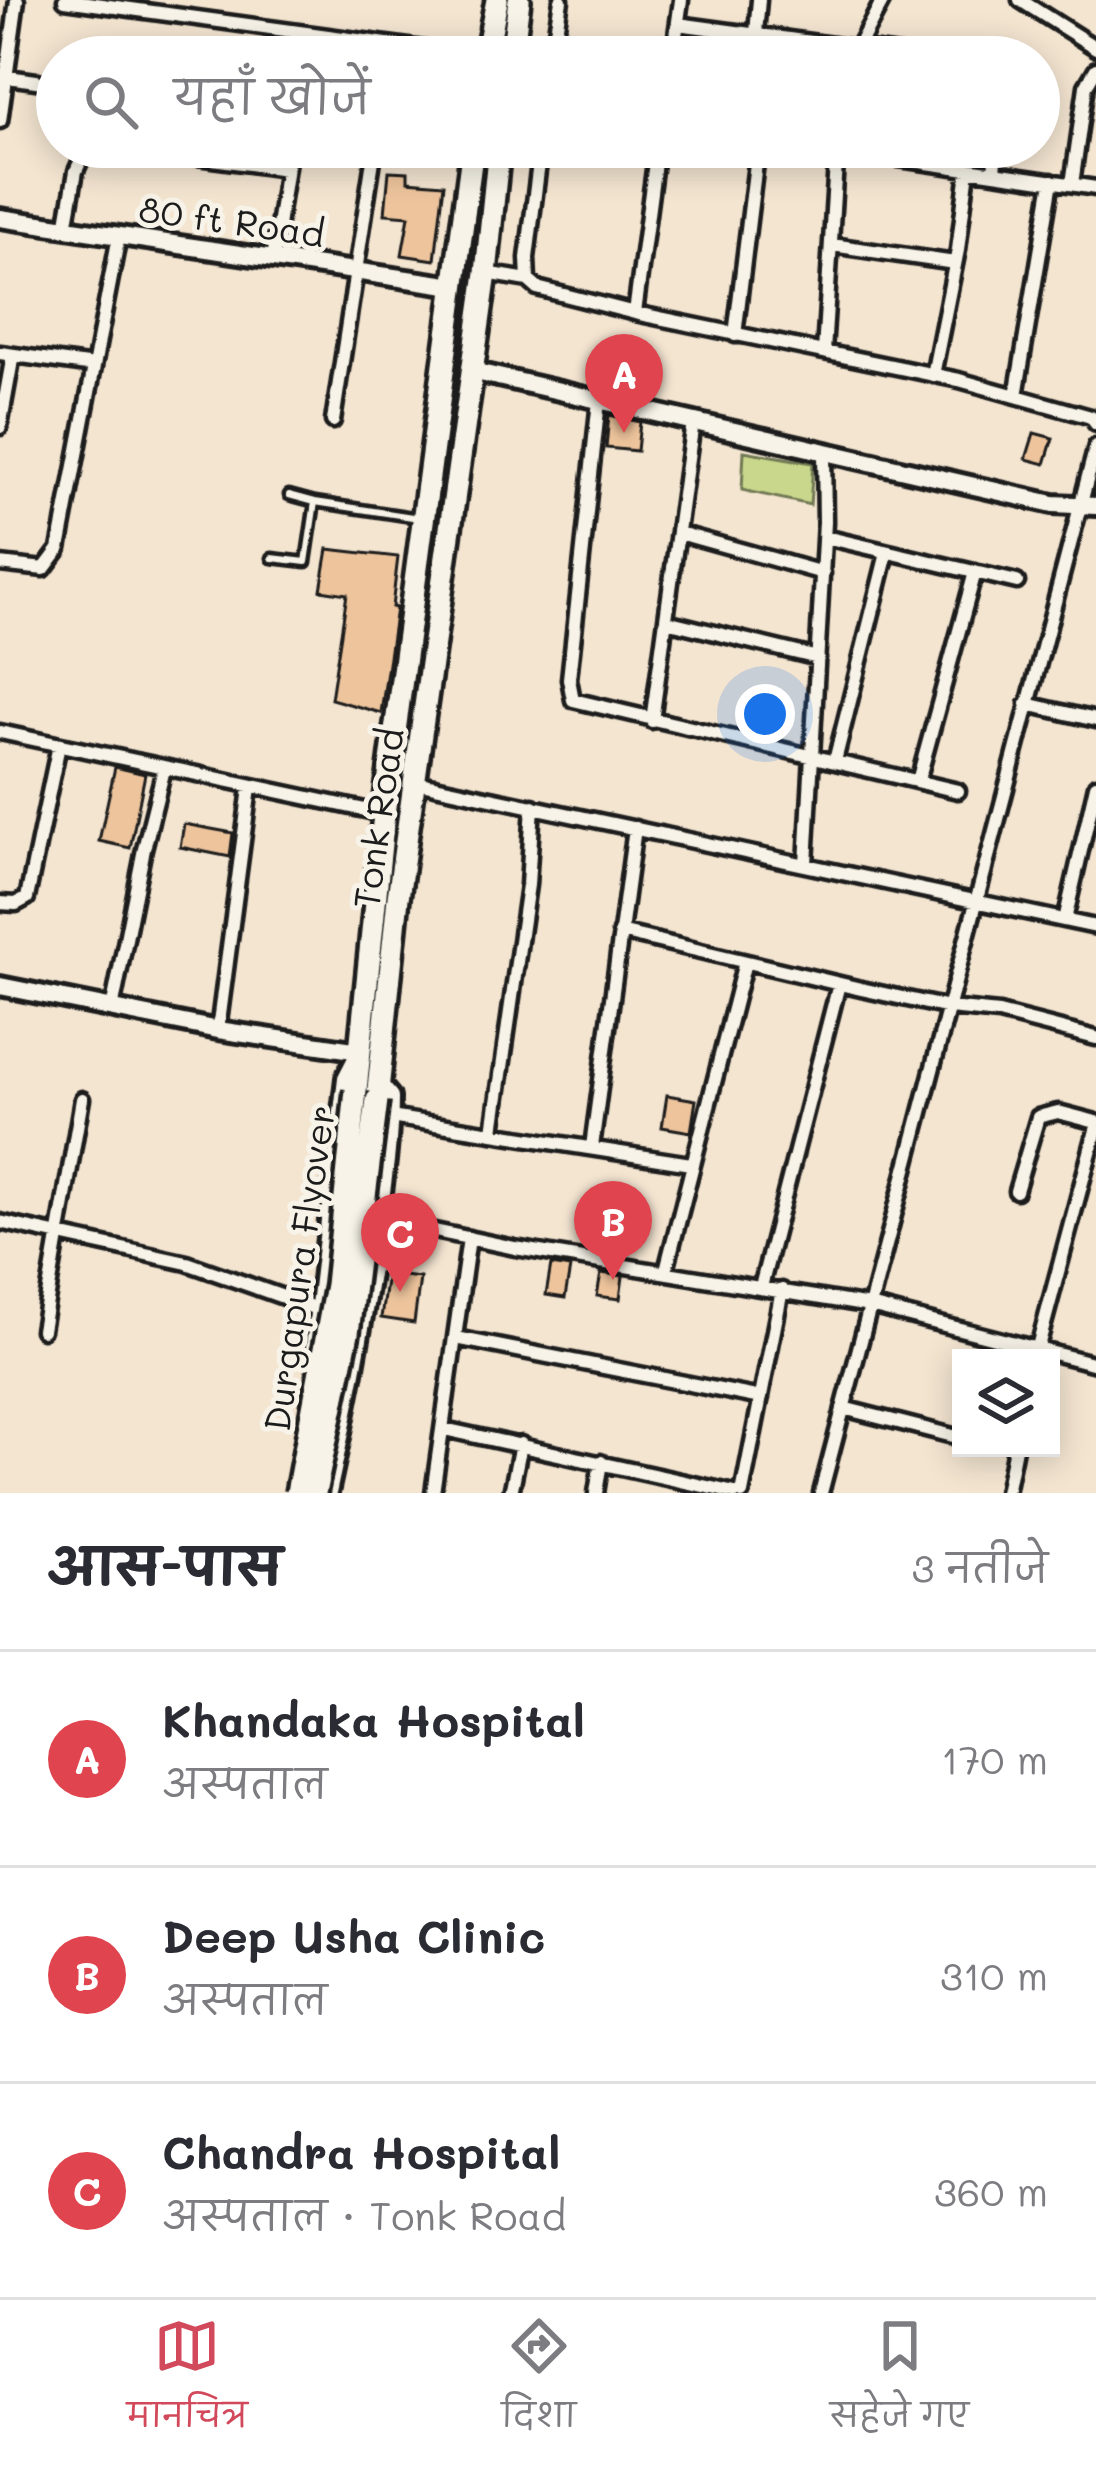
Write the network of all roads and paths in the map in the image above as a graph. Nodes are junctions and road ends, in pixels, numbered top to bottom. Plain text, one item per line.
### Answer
1 (17, 0) edge
2 (65, 0) edge
3 (497, 0) edge
4 (519, 0) edge
5 (561, 0) edge
6 (681, 0) edge
7 (759, 0) edge
8 (883, 0) edge
9 (1020, 0) edge
10 (678, 24) junction
11 (757, 33) junction
12 (306, 34) joint
13 (315, 36) edge
14 (489, 36) edge
15 (515, 36) edge
16 (555, 36) edge
17 (676, 36) edge
18 (773, 36) edge
19 (859, 36) edge
20 (1096, 48) edge
21 (1096, 69) edge
22 (8, 77) junction
23 (36, 81) edge
24 (0, 122) edge
25 (77, 168) edge
26 (279, 168) edge
27 (372, 168) edge
28 (469, 168) edge
29 (497, 168) edge
30 (538, 168) edge
31 (654, 168) edge
32 (755, 168) edge
33 (836, 168) edge
34 (956, 168) edge
35 (994, 168) edge
36 (286, 169) joint
37 (968, 170) junction
38 (994, 173) junction
39 (1052, 181) junction
40 (1072, 184) junction
41 (1096, 188) edge
42 (0, 218) edge
43 (66, 228) junction
44 (119, 236) junction
45 (832, 245) junction
46 (273, 259) junction
47 (955, 263) junction
48 (357, 272) junction
49 (486, 273) junction
50 (528, 280) junction
51 (454, 286) junction
52 (635, 313) junction
53 (735, 335) junction
54 (824, 352) junction
55 (7, 354) edge
56 (94, 365) junction
57 (472, 371) junction
58 (932, 375) junction
59 (1016, 396) junction
60 (598, 401) junction
61 (333, 421) dead end
62 (693, 422) junction
63 (1096, 424) edge
64 (0, 427) edge
65 (1096, 446) edge
66 (824, 452) junction
67 (289, 495) dead end
68 (315, 502) junction
69 (1087, 506) edge
70 (423, 519) junction
71 (679, 533) junction
72 (825, 537) junction
73 (887, 553) junction
74 (272, 558) dead end
75 (0, 564) edge
76 (974, 572) junction
77 (823, 573) junction
78 (1017, 582) dead end
79 (667, 621) junction
80 (818, 658) junction
81 (1027, 704) junction
82 (1096, 720) edge
83 (652, 721) junction
84 (0, 732) edge
85 (59, 746) junction
86 (812, 756) junction
87 (835, 761) junction
88 (164, 769) junction
89 (918, 781) junction
90 (416, 782) junction
91 (1096, 785) edge
92 (250, 788) junction
93 (958, 791) dead end
94 (533, 806) junction
95 (384, 814) junction
96 (635, 828) junction
97 (806, 863) junction
98 (977, 899) junction
99 (0, 903) edge
100 (1064, 920) junction
101 (1096, 927) edge
102 (620, 932) junction
103 (745, 962) junction
104 (839, 984) junction
105 (0, 986) edge
106 (949, 1008) junction
107 (112, 1009) junction
108 (218, 1030) junction
109 (1096, 1038) edge
110 (360, 1051) junction
111 (376, 1098) junction
112 (82, 1099) dead end
113 (1096, 1126) edge
114 (493, 1131) junction
115 (592, 1147) junction
116 (692, 1163) junction
117 (1016, 1190) dead end
118 (378, 1219) junction
119 (0, 1222) edge
120 (60, 1237) junction
121 (469, 1238) junction
122 (666, 1270) junction
123 (761, 1287) junction
124 (782, 1290) junction
125 (870, 1306) junction
126 (320, 1310) junction
127 (42, 1330) dead end
128 (456, 1338) junction
129 (1022, 1349) edge
130 (1037, 1349) edge
131 (1060, 1357) edge
132 (1096, 1364) edge
133 (761, 1398) junction
134 (843, 1408) junction
135 (304, 1409) junction
136 (345, 1418) junction
137 (443, 1429) junction
138 (952, 1436) edge
139 (521, 1444) junction
140 (1012, 1457) edge
141 (602, 1462) junction
142 (287, 1493) edge
143 (297, 1493) edge
144 (315, 1493) edge
145 (328, 1493) edge
146 (433, 1493) edge
147 (511, 1493) edge
148 (596, 1493) edge
149 (739, 1493) edge
150 (820, 1493) edge
151 (1006, 1493) edge

1 - 22 street
2 - 12 street
3 - 14 main road
4 - 15 main road
5 - 16 street
6 - 10 street
7 - 11 street
8 - 19 street
9 - 20 street
10 - 11 street
10 - 17 street
11 - 18 street
12 - 13 street
21 - 40 street
22 - 23 street
22 - 24 street
25 - 43 street
26 - 36 street
27 - 48 street
28 - 51 main road, Tonk Road
29 - 49 main road, Tonk Road
30 - 50 street
31 - 52 street
32 - 53 street
33 - 45 street
34 - 37 street
35 - 38 street
36 - 46 street
37 - 38 street
37 - 47 street
38 - 39 street
39 - 40 street
39 - 59 street
40 - 41 street
42 - 43 street, 80 ft Road
43 - 44 street, 80 ft Road
44 - 46 street, 80 ft Road
44 - 56 street
45 - 47 street
45 - 54 street
46 - 48 street, 80 ft Road
47 - 58 street
48 - 51 street, 80 ft Road
48 - 61 street
49 - 50 street
49 - 57 main road, Tonk Road
50 - 52 street
51 - 70 main road, Tonk Road
52 - 53 street
53 - 54 street
54 - 58 street
55 - 56 street
55 - 64 street
56 - 75 street
57 - 60 street
57 - 90 main road, Tonk Road
58 - 59 street
59 - 63 street
60 - 62 street
60 - 83 street
62 - 66 street
62 - 71 street
65 - 69 street
66 - 69 street
66 - 72 street
67 - 68 lane
68 - 70 lane
68 - 74 lane
69 - 81 street
70 - 95 main road, Tonk Road
71 - 77 street
71 - 79 street
72 - 73 street
72 - 77 street
73 - 76 street
73 - 87 street
76 - 78 street
76 - 89 street
77 - 80 street
79 - 80 street
79 - 83 street
80 - 86 street
81 - 82 street
81 - 98 street
83 - 86 street
84 - 85 street
85 - 88 street
85 - 99 street
86 - 87 street
86 - 97 street
87 - 89 street
88 - 92 street
88 - 107 street
89 - 93 street
90 - 94 street
90 - 111 main road, Tonk Road
91 - 100 street
92 - 95 street
92 - 108 street
94 - 96 street
94 - 114 street
95 - 110 main road, Tonk Road
96 - 97 street
96 - 102 street
97 - 98 street
98 - 100 street
98 - 106 street
100 - 101 street
102 - 103 street
102 - 115 street
103 - 104 street
103 - 116 street
104 - 106 street
104 - 123 street
105 - 107 street
106 - 109 street
106 - 125 street
107 - 108 street
108 - 110 street
110 - 111 main road, Durgapura Flyover
110 - 126 street, Tonk Road
111 - 114 street
111 - 118 street, Tonk Road
111 - 143 main road, Durgapura Flyover, bridge
111 - 144 main road, Durgapura Flyover, bridge
112 - 120 street
113 - 117 street
113 - 130 street
114 - 115 street
115 - 116 street
116 - 122 street
118 - 121 street
118 - 136 street, Tonk Road
119 - 120 street
120 - 126 street
120 - 127 street
121 - 122 street
121 - 128 street
122 - 123 street
123 - 124 street
124 - 125 street
124 - 133 street
125 - 129 street
125 - 134 street
126 - 135 street, Tonk Road
128 - 133 street
128 - 137 street
131 - 132 street
133 - 149 street
134 - 138 street
134 - 150 street
135 - 136 street
135 - 142 street, Tonk Road
136 - 145 street, Tonk Road
137 - 139 street
137 - 146 street
139 - 141 street
139 - 147 street
140 - 151 street
141 - 148 street
141 - 149 street

